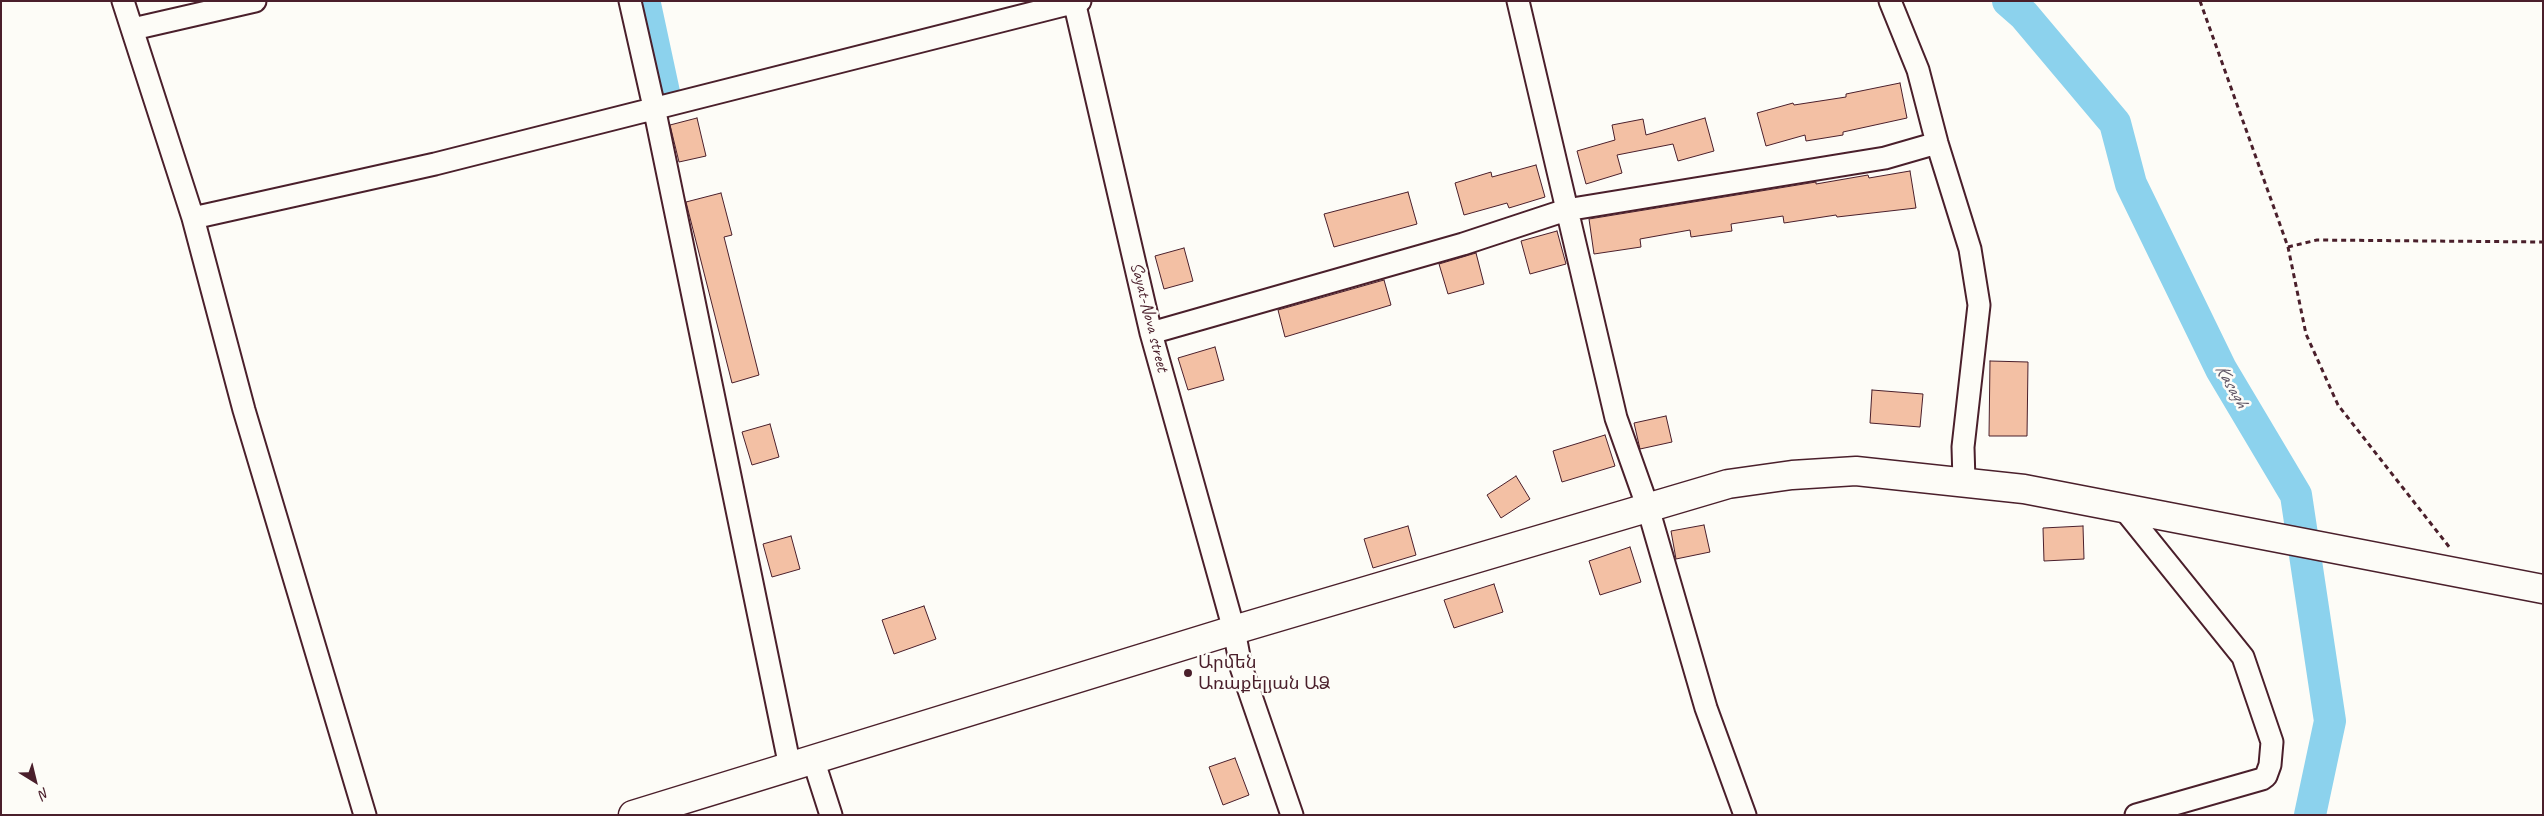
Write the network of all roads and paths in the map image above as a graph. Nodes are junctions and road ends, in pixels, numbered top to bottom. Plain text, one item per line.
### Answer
1 (123, 1) edge
2 (255, 1) edge
3 (630, 1) edge
4 (1518, 1) edge
5 (1890, 1) edge
6 (2200, 1) edge
7 (1076, 2) edge
8 (133, 29) junction
9 (654, 107) junction
10 (1937, 143) junction
11 (1566, 210) junction
12 (193, 218) junction
13 (2543, 242) edge
14 (2288, 247) junction
15 (1151, 333) junction
16 (1964, 482) junction
17 (1648, 508) junction
18 (2123, 508) junction
19 (2472, 577) junction
20 (2543, 589) edge
21 (1234, 630) junction
22 (802, 763) junction
23 (365, 815) edge
24 (633, 815) edge
25 (831, 815) edge
26 (1292, 815) edge
27 (1745, 815) edge
28 (2136, 815) edge

1 - 8 street
2 - 8 street
3 - 9 street
4 - 11 street
5 - 10 street
6 - 14 path
7 - 9 street
7 - 15 street, Sayat-Nova street
8 - 12 street
9 - 12 street
9 - 22 street
10 - 11 street
10 - 16 street
11 - 15 street
11 - 17 street
12 - 23 street
13 - 14 path
14 - 19 path
15 - 21 street, Sayat-Nova street
16 - 17 main road
16 - 18 main road
17 - 21 main road
17 - 27 street
18 - 19 main road
18 - 28 street
19 - 20 main road
21 - 22 main road
21 - 26 street, Sayat-Nova street
22 - 24 main road
22 - 25 street

